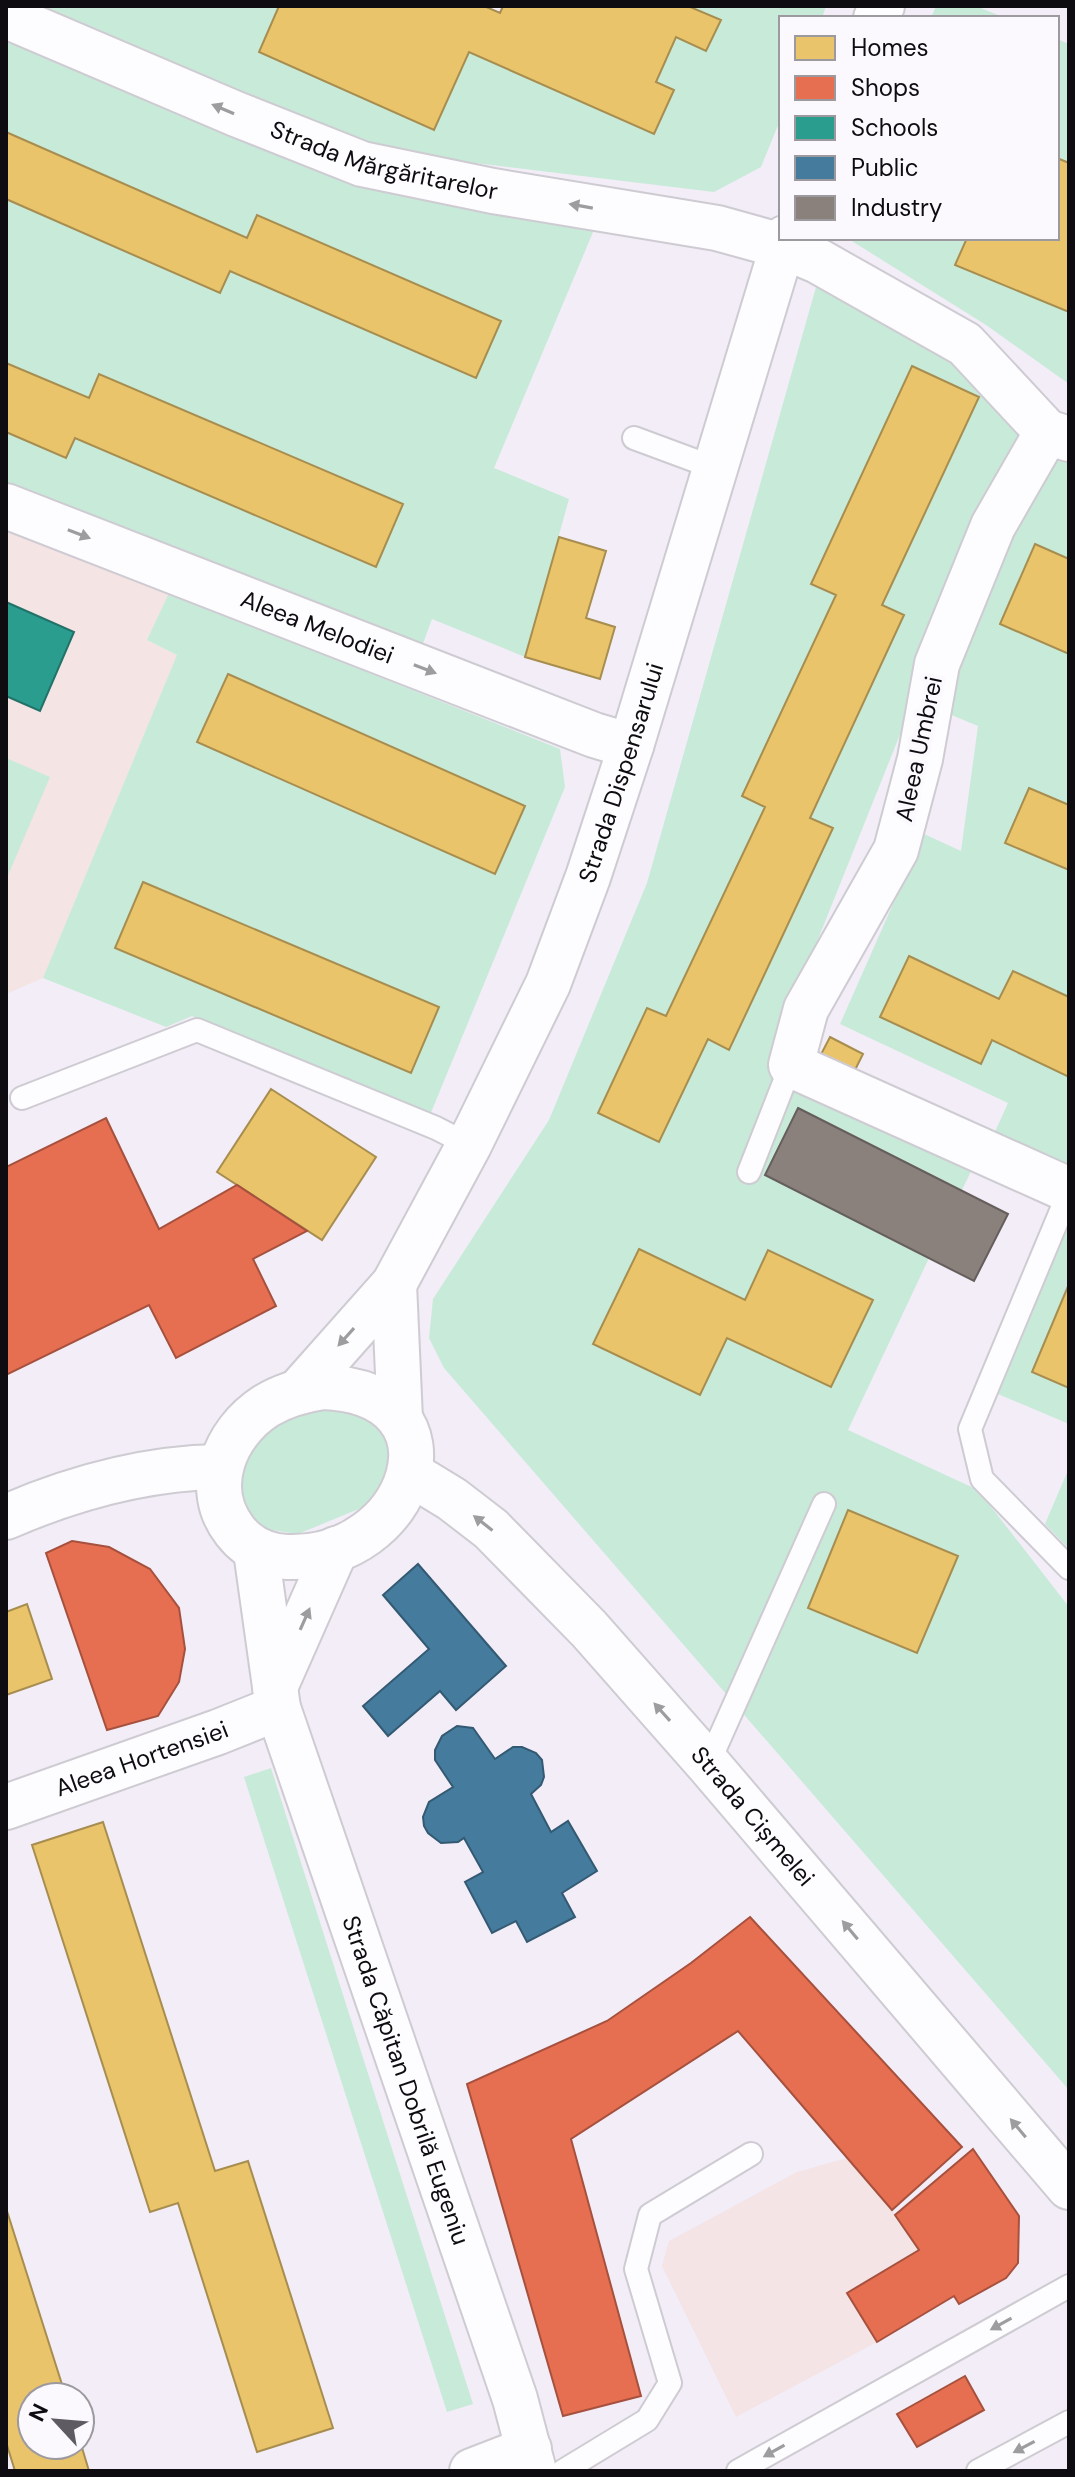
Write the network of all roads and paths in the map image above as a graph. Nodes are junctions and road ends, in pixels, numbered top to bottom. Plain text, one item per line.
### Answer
1 (6, 16) edge
2 (784, 242) edge
3 (1058, 435) edge
4 (634, 438) dead end
5 (715, 468) junction
6 (6, 506) edge
7 (631, 746) junction
8 (791, 1065) junction
9 (22, 1098) dead end
10 (469, 1145) junction
11 (749, 1172) dead end
12 (1069, 1191) edge
13 (394, 1284) junction
14 (299, 1391) junction
15 (400, 1419) junction
16 (219, 1467) junction
17 (411, 1474) junction
18 (824, 1504) dead end
19 (9, 1509) edge
20 (336, 1549) junction
21 (256, 1551) junction
22 (1069, 1568) edge
23 (276, 1699) junction
24 (708, 1764) junction
25 (6, 1807) edge
26 (751, 2154) dead end
27 (1069, 2187) edge
28 (1069, 2286) edge
29 (1069, 2422) edge
30 (542, 2464) edge
31 (472, 2471) edge
32 (738, 2471) edge
33 (978, 2471) edge

2 -> 1 street, Strada Mărgăritarelor
2 - 3 street, Aleea Umbrei
2 - 5 street, Strada Dispensarului
3 - 8 street, Aleea Umbrei
4 - 5 lane
5 - 7 street, Strada Dispensarului
6 -> 7 street, Aleea Melodiei
7 - 10 street, Strada Dispensarului
8 - 11 lane
8 - 12 street
9 - 10 lane
10 - 13 street, Strada Dispensarului
12 - 22 lane
13 -> 14 street, Strada Dispensarului
13 - 15 street
14 - 15 street, Strada Dispensarului
14 - 16 street, Strada Dispensarului
15 - 17 street
16 - 19 street
16 - 21 street
17 - 20 street
24 -> 17 street, Strada Cișmelei
18 - 24 lane
20 - 21 street
23 -> 20 street
21 - 23 street, Strada Căpitan Dobrilă Eugeniu
23 - 25 street, Aleea Hortensiei
23 - 30 street, Strada Căpitan Dobrilă Eugeniu
27 -> 24 street, Strada Cișmelei
26 - 30 lane
28 -> 32 lane
29 -> 33 lane
30 - 31 street

